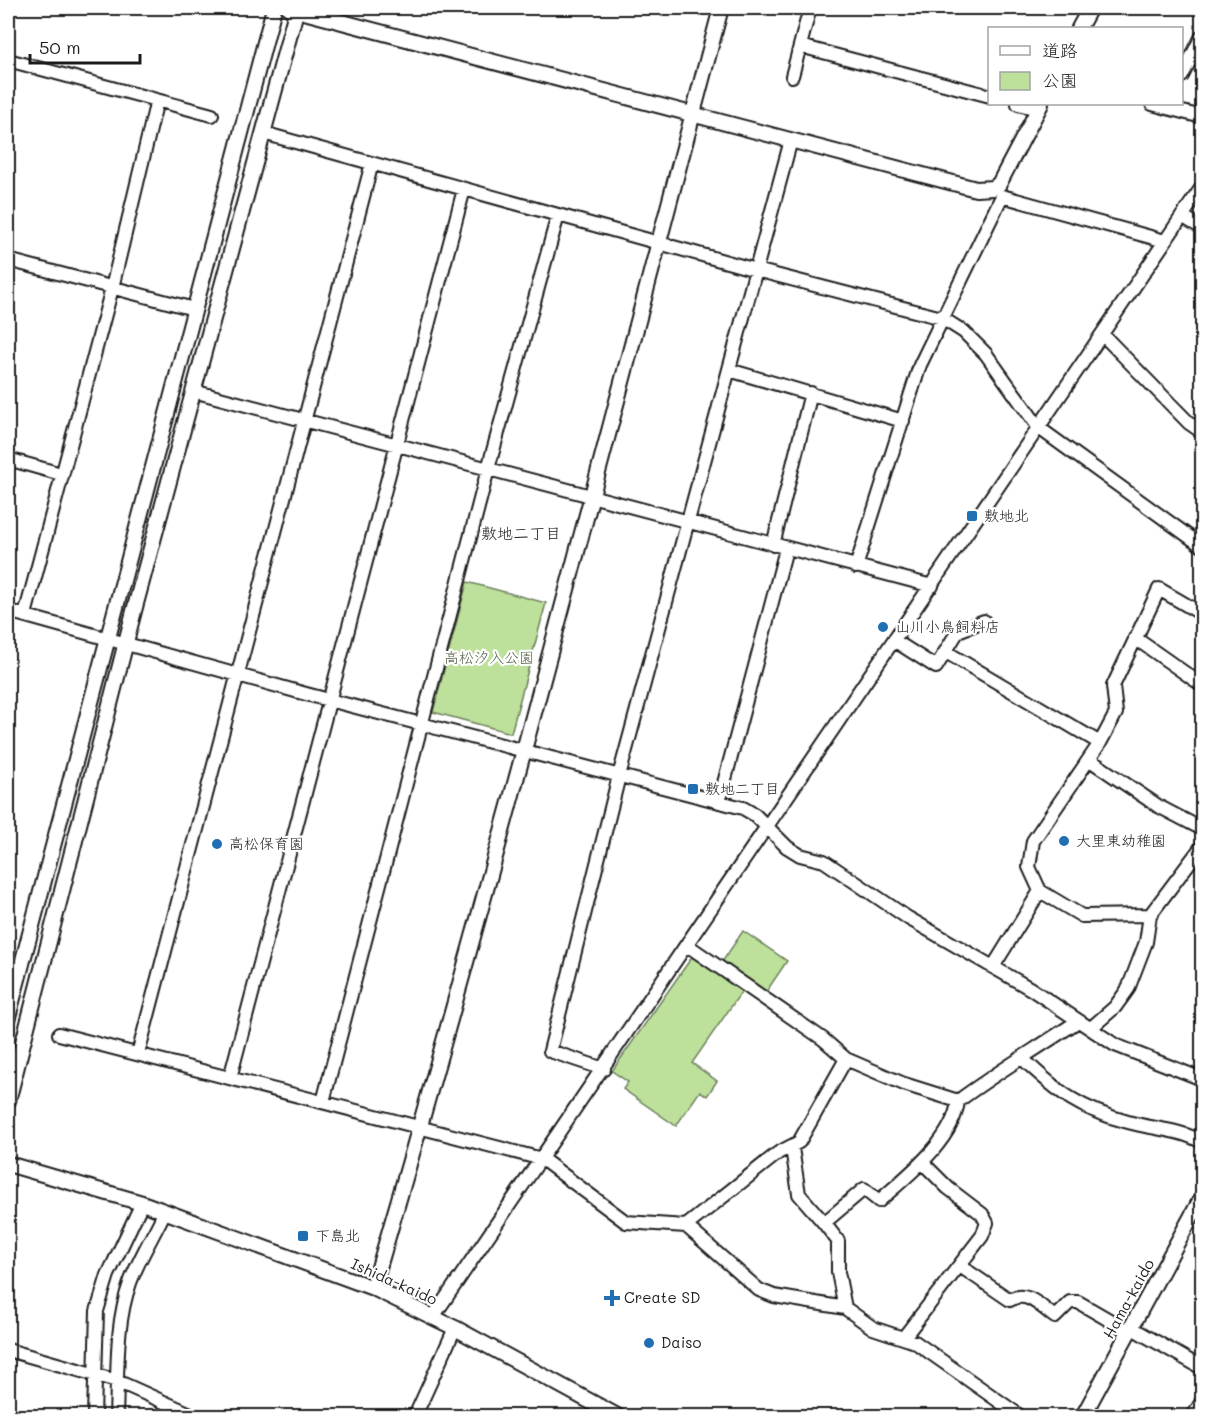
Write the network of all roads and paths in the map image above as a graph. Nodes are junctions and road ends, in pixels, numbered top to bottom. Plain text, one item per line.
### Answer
1 (274, 8) edge
2 (293, 8) edge
3 (721, 8) edge
4 (810, 8) edge
5 (1090, 8) edge
6 (1080, 27) edge
7 (1203, 36) edge
8 (800, 46) junction
9 (8, 60) edge
10 (1183, 74) edge
11 (792, 76) dead end
12 (988, 95) edge
13 (157, 100) junction
14 (1166, 105) edge
15 (1040, 106) edge
16 (692, 114) junction
17 (212, 115) dead end
18 (1203, 117) edge
19 (263, 133) junction
20 (791, 140) junction
21 (372, 164) junction
22 (1203, 187) edge
23 (464, 189) junction
24 (975, 189) junction
25 (1002, 196) junction
26 (558, 215) junction
27 (1182, 216) junction
28 (1203, 228) edge
29 (1165, 241) junction
30 (657, 242) junction
31 (8, 260) edge
32 (756, 270) junction
33 (111, 288) junction
34 (194, 309) junction
35 (942, 318) junction
36 (1102, 334) junction
37 (729, 370) junction
38 (194, 391) junction
39 (812, 393) junction
40 (304, 420) junction
41 (903, 421) junction
42 (1039, 428) junction
43 (1203, 432) edge
44 (397, 445) junction
45 (8, 459) edge
46 (488, 469) junction
47 (62, 474) junction
48 (591, 498) junction
49 (689, 524) junction
50 (772, 545) junction
51 (1203, 546) edge
52 (786, 549) junction
53 (856, 567) junction
54 (932, 586) junction
55 (8, 611) edge
56 (1203, 614) edge
57 (25, 615) junction
58 (984, 621) dead end
59 (108, 638) junction
60 (1136, 638) junction
61 (895, 641) junction
62 (126, 643) junction
63 (946, 652) junction
64 (237, 674) junction
65 (1203, 685) edge
66 (331, 700) junction
67 (423, 725) junction
68 (1100, 743) junction
69 (524, 751) junction
70 (1090, 760) junction
71 (619, 776) junction
72 (719, 802) junction
73 (768, 827) junction
74 (1203, 829) edge
75 (1203, 846) edge
76 (1040, 891) junction
77 (1150, 915) junction
78 (687, 945) junction
79 (993, 967) junction
80 (8, 1017) edge
81 (1078, 1021) junction
82 (1091, 1028) junction
83 (59, 1034) dead end
84 (138, 1054) junction
85 (846, 1059) junction
86 (1023, 1059) junction
87 (604, 1069) junction
88 (230, 1078) junction
89 (1203, 1079) edge
90 (8, 1101) edge
91 (958, 1101) junction
92 (323, 1102) junction
93 (420, 1129) junction
94 (1203, 1142) edge
95 (792, 1148) junction
96 (542, 1159) junction
97 (922, 1162) junction
98 (8, 1164) edge
99 (1203, 1197) edge
100 (142, 1203) junction
101 (165, 1211) junction
102 (824, 1223) junction
103 (687, 1226) junction
104 (960, 1266) junction
105 (373, 1288) junction
106 (846, 1308) junction
107 (433, 1317) junction
108 (455, 1328) junction
109 (1131, 1330) junction
110 (904, 1337) junction
111 (8, 1350) edge
112 (1203, 1368) edge
113 (94, 1377) junction
114 (117, 1381) junction
115 (1203, 1401) edge
116 (94, 1416) edge
117 (116, 1416) edge
118 (195, 1416) edge
119 (415, 1416) edge
120 (617, 1416) edge
121 (1020, 1416) edge
122 (1083, 1416) edge
123 (1193, 1416) edge

1 - 34 street
2 - 16 street
2 - 19 street
3 - 16 street
4 - 8 street
5 - 6 street
7 - 10 street
8 - 11 street
8 - 12 street
9 - 13 street
13 - 17 street
13 - 33 street
14 - 18 street
15 - 24 street
16 - 20 street
16 - 30 street
19 - 21 street
19 - 38 street
20 - 24 street
20 - 32 street
21 - 23 street
21 - 40 street
22 - 27 street
23 - 26 street
23 - 44 street
24 - 25 street
25 - 29 street
25 - 35 street
26 - 30 street
26 - 46 street
27 - 28 street
27 - 29 street
29 - 36 street
30 - 32 street
30 - 48 street
31 - 33 street
32 - 35 street
32 - 37 street
33 - 34 street
33 - 47 street
34 - 59 street
35 - 41 street
35 - 42 street
36 - 42 street
36 - 43 street
37 - 39 street
37 - 49 street
38 - 40 street
38 - 62 street
39 - 41 street
39 - 50 street
40 - 44 street
40 - 64 street
41 - 53 street
42 - 51 street
42 - 54 street
44 - 46 street
44 - 66 street
45 - 47 street
46 - 48 street
46 - 67 street
47 - 57 street
48 - 49 street
48 - 69 street
49 - 50 street
49 - 71 street
50 - 52 street
52 - 53 street
52 - 72 street
53 - 54 street
54 - 61 street
55 - 57 street
56 - 60 street
57 - 59 street
58 - 63 street
59 - 62 street
59 - 80 street
60 - 65 street
60 - 68 street
61 - 63 street
61 - 73 street
62 - 64 street
62 - 90 street
63 - 68 street
64 - 66 street
64 - 84 street
66 - 67 street
66 - 88 street
67 - 69 street
67 - 92 street
68 - 70 street
69 - 71 street
69 - 93 street
70 - 74 street
70 - 76 street
71 - 72 street
71 - 87 street
72 - 73 street
73 - 78 street
73 - 79 street
75 - 77 street
76 - 77 street
76 - 79 street
77 - 82 street
78 - 85 street
78 - 87 street
79 - 81 street
81 - 82 street
81 - 86 street
82 - 89 street
83 - 84 street
84 - 88 street
85 - 91 street
85 - 95 street
86 - 91 street
86 - 94 street
87 - 96 street
88 - 92 street
91 - 97 street
92 - 93 street
93 - 96 street
93 - 105 street
95 - 102 street
95 - 103 street
96 - 103 street
96 - 107 street
97 - 102 street
97 - 104 street
98 - 100 street, Ishida-kaido
99 - 109 street, Hama-kaido
100 - 101 street, Ishida-kaido
100 - 113 street
101 - 105 street, Ishida-kaido
101 - 114 street
102 - 106 street
103 - 106 street
104 - 109 street
104 - 110 street
105 - 107 street, Ishida-kaido
106 - 110 street
107 - 108 street, Ishida-kaido
108 - 119 street
108 - 120 street, Ishida-kaido
109 - 112 street
109 - 122 street, Hama-kaido
110 - 121 street
111 - 113 street
113 - 114 street
113 - 116 street
114 - 117 street
114 - 118 street
115 - 123 street

